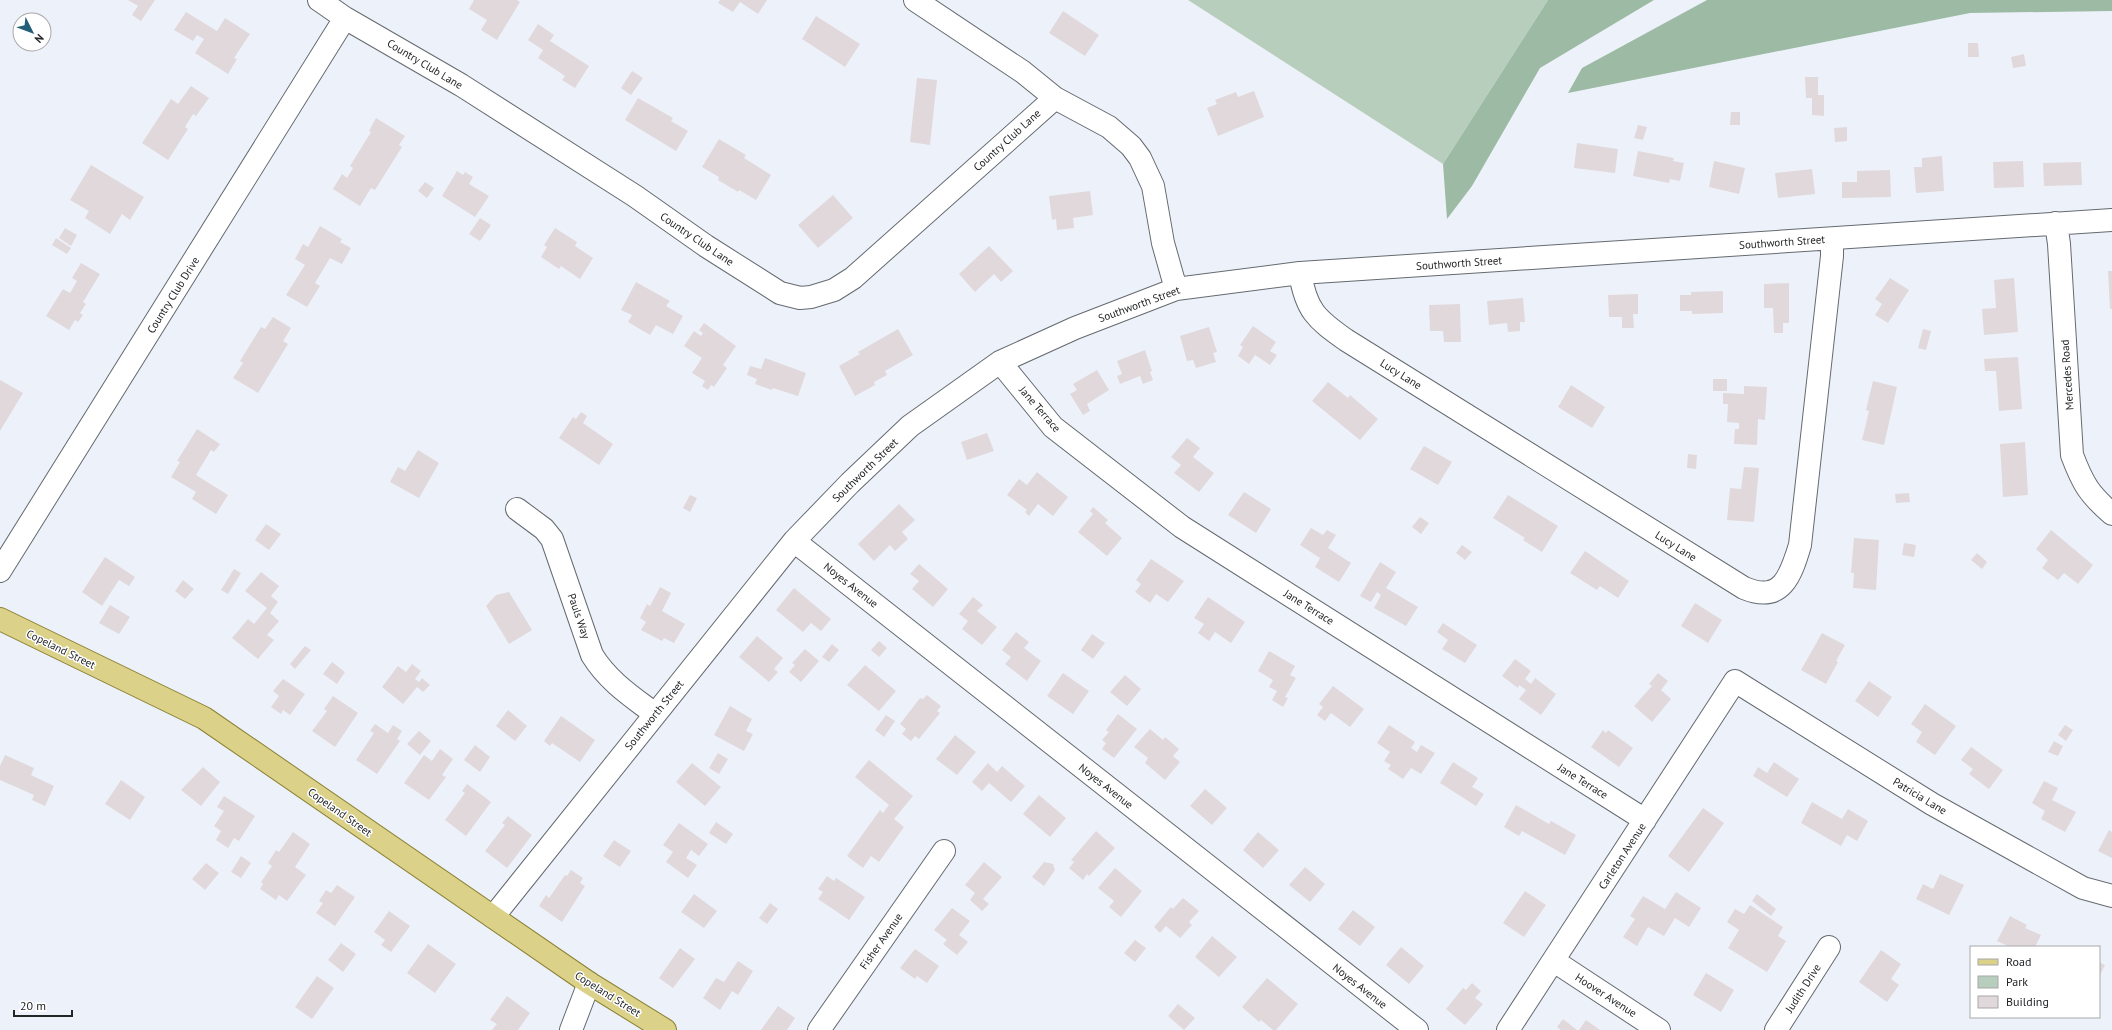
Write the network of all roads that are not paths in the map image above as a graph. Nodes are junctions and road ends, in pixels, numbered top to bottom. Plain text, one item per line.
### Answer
1 (319, 0) edge
2 (915, 0) edge
3 (345, 18) junction
4 (1055, 98) junction
5 (2112, 220) edge
6 (2056, 223) junction
7 (1832, 239) junction
8 (1300, 273) junction
9 (1176, 289) junction
10 (1000, 362) junction
11 (517, 509) dead end
12 (2112, 514) edge
13 (794, 541) junction
14 (0, 571) edge
15 (0, 619) edge
16 (1735, 681) joint
17 (655, 714) junction
18 (1645, 820) junction
19 (944, 851) dead end
20 (2112, 896) edge
21 (493, 917) junction
22 (1829, 947) dead end
23 (1554, 960) junction
24 (589, 983) junction
25 (572, 1030) edge
26 (665, 1030) edge
27 (819, 1030) edge
28 (1417, 1030) edge
29 (1508, 1030) edge
30 (1659, 1030) edge
31 (1776, 1030) edge

1 - 3 street, Country Club Lane
2 - 4 street
3 - 4 street, Country Club Lane
3 - 14 street, Country Club Drive
4 - 9 street
5 - 6 street, Southworth Street
6 - 7 street, Southworth Street
6 - 12 street, Mercedes Road
7 - 8 street, Southworth Street
7 - 8 street, Lucy Lane
8 - 9 street, Southworth Street
9 - 10 street, Southworth Street
10 - 13 street, Southworth Street
10 - 18 street, Jane Terrace
11 - 17 street, Pauls Way
13 - 17 street, Southworth Street
13 - 28 street, Noyes Avenue
15 - 21 main road, Copeland Street
16 - 18 street, Carleton Avenue
16 - 20 street, Patricia Lane
17 - 21 street, Southworth Street
18 - 23 street, Carleton Avenue
19 - 27 street, Fisher Avenue
21 - 24 main road, Copeland Street
22 - 31 street, Judith Drive
23 - 29 street, Carleton Avenue
23 - 30 street, Hoover Avenue
24 - 25 street
24 - 26 main road, Copeland Street

